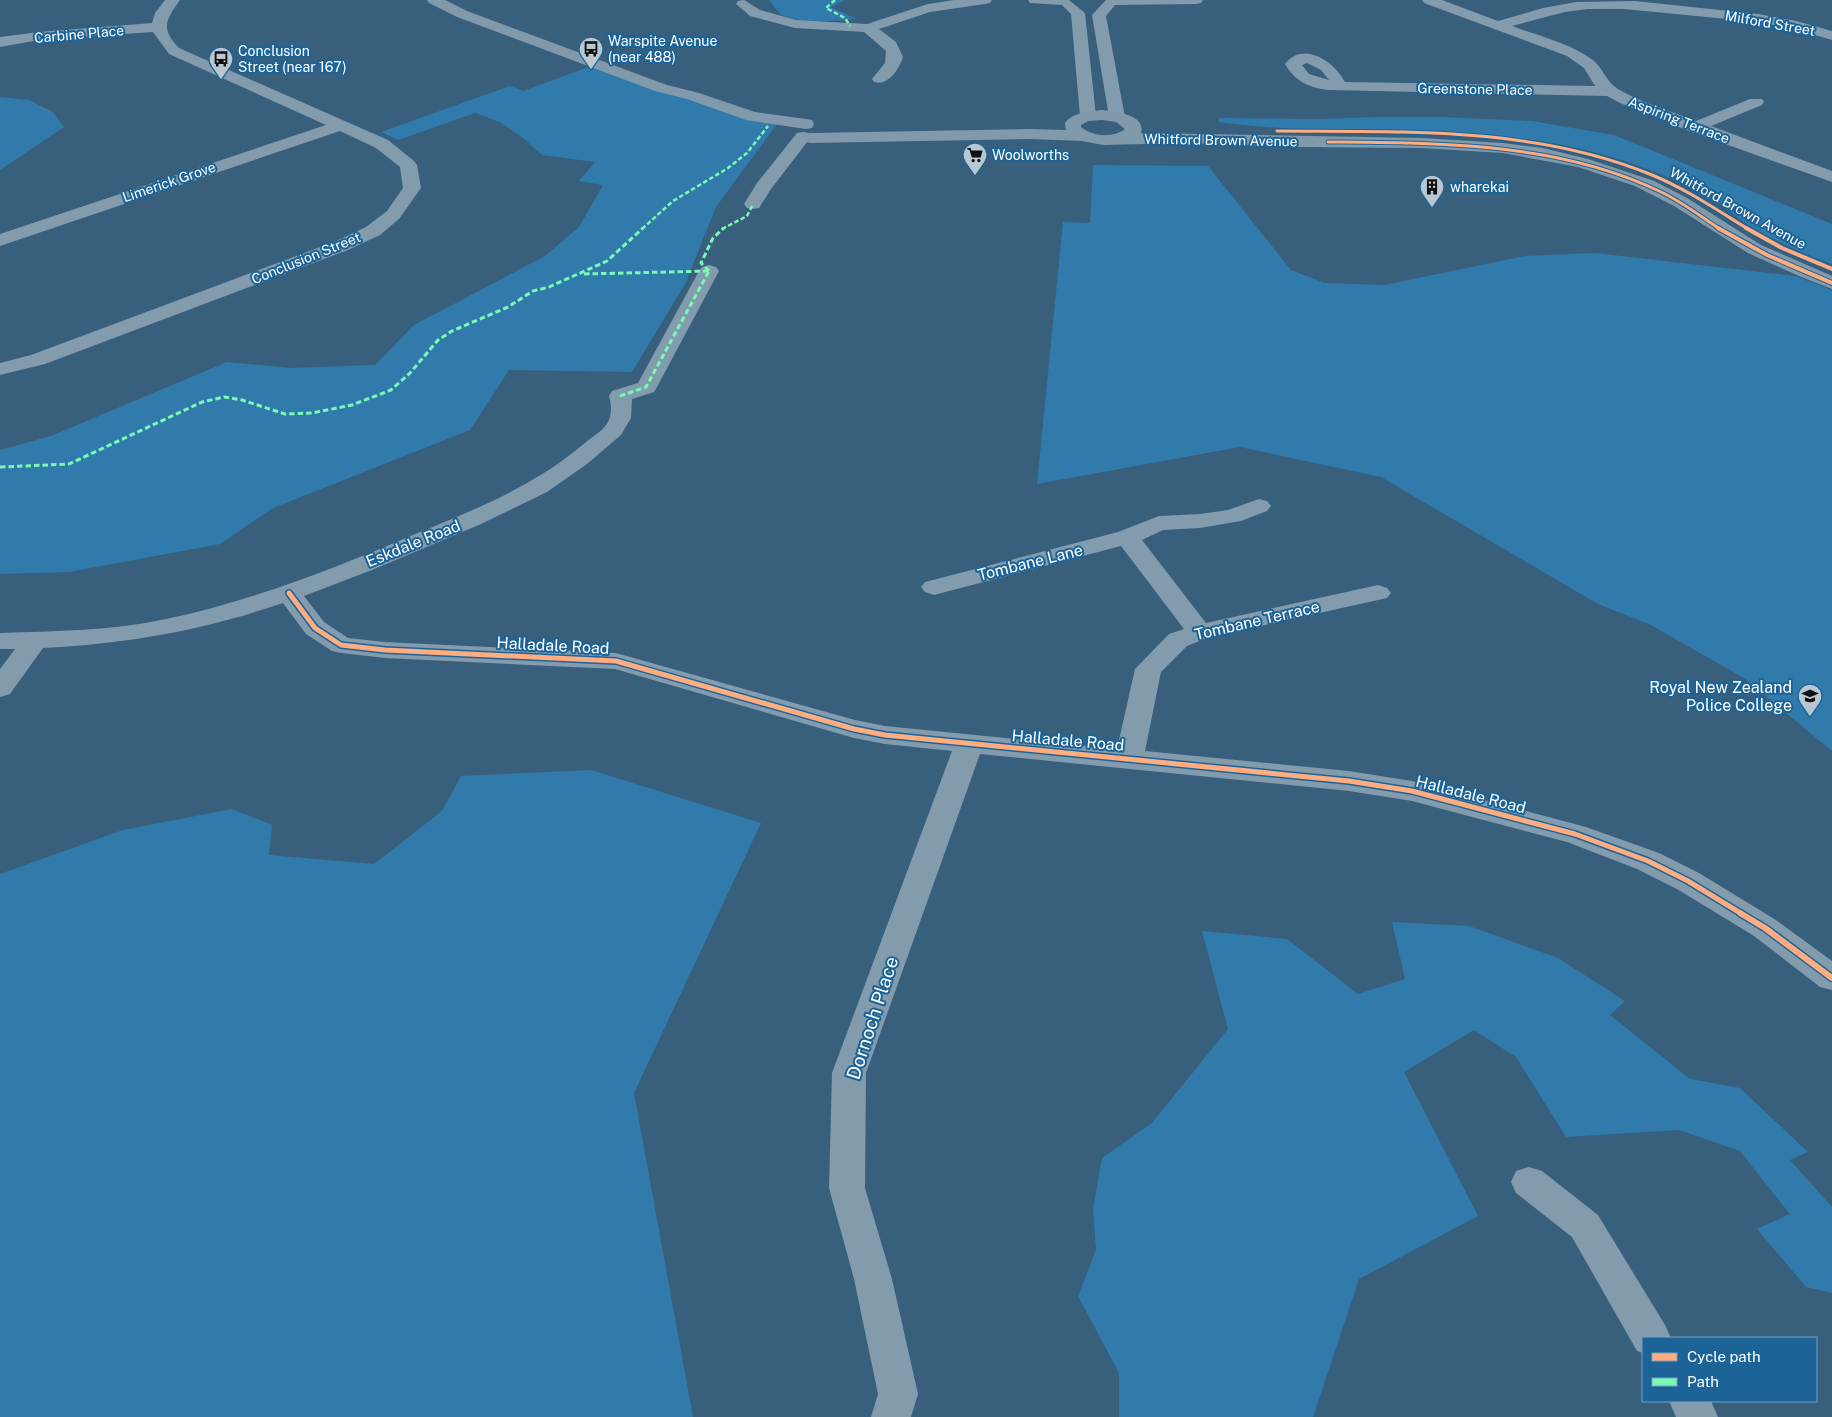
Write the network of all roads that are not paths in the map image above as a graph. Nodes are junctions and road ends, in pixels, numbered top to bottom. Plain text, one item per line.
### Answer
1 (173, 0) edge
2 (434, 0) edge
3 (985, 0) edge
4 (1035, 0) edge
5 (1196, 0) edge
6 (1429, 0) edge
7 (1065, 2) edge
8 (1110, 2) edge
9 (743, 4) dead end
10 (1499, 25) junction
11 (159, 27) junction
12 (868, 28) junction
13 (1832, 36) edge
14 (0, 42) edge
15 (1081, 46) junction
16 (1105, 46) junction
17 (880, 80) dead end
18 (1084, 80) junction
19 (1110, 80) junction
20 (1340, 86) dead end
21 (1610, 91) junction
22 (1756, 102) dead end
23 (1082, 118) junction
24 (1123, 119) junction
25 (339, 126) junction
26 (1695, 128) junction
27 (807, 132) junction
28 (1084, 136) junction
29 (1119, 138) junction
30 (1832, 177) edge
31 (752, 204) dead end
32 (0, 240) edge
33 (1832, 269) edge
34 (709, 271) dead end
35 (1832, 283) edge
36 (0, 369) edge
37 (1259, 506) dead end
38 (1126, 537) junction
39 (934, 587) dead end
40 (288, 593) junction
41 (1378, 593) dead end
42 (1200, 632) junction
43 (35, 640) junction
44 (0, 641) edge
45 (0, 688) edge
46 (969, 744) junction
47 (1129, 758) junction
48 (1832, 978) edge
49 (1529, 1182) dead end
50 (1651, 1337) edge
51 (1690, 1402) edge
52 (891, 1417) edge
53 (1698, 1417) edge

1 - 11 street
2 - 27 main road
3 - 12 street
4 - 7 street
5 - 8 street
6 - 10 street, Aspiring Terrace
7 - 8 street
7 - 15 street
8 - 16 street
9 - 12 street
10 - 13 street, Milford Street
10 - 21 street, Aspiring Terrace
11 - 14 street, Carbine Place
11 - 25 street, Conclusion Street
12 - 17 street
15 - 16 street
15 - 18 street
16 - 19 street
18 - 19 street
18 - 23 street
19 - 24 street
20 - 21 street, Greenstone Place
21 - 26 street, Aspiring Terrace
22 - 26 street
23 - 24 main road, Whitford Brown Avenue
23 - 27 main road
23 - 28 main road
24 - 29 main road
24 - 33 main road, Whitford Brown Avenue
25 - 32 street, Limerick Grove
25 - 36 street, Conclusion Street
26 - 30 street, Aspiring Terrace
27 - 28 main road
27 - 31 street
28 - 29 main road, Whitford Brown Avenue
29 - 35 main road, Whitford Brown Avenue
34 - 40 street, Eskdale Road
37 - 38 street, Tombane Lane
38 - 39 street, Tombane Lane
38 - 42 street
40 - 43 street, Eskdale Road
40 - 46 street, Halladale Road
41 - 42 street, Tombane Terrace
42 - 47 street, Tombane Terrace
43 - 44 street, Eskdale Road
43 - 45 street
46 - 47 street, Halladale Road
46 - 52 street, Dornoch Place
47 - 48 street, Halladale Road
49 - 50 street
51 - 53 street

